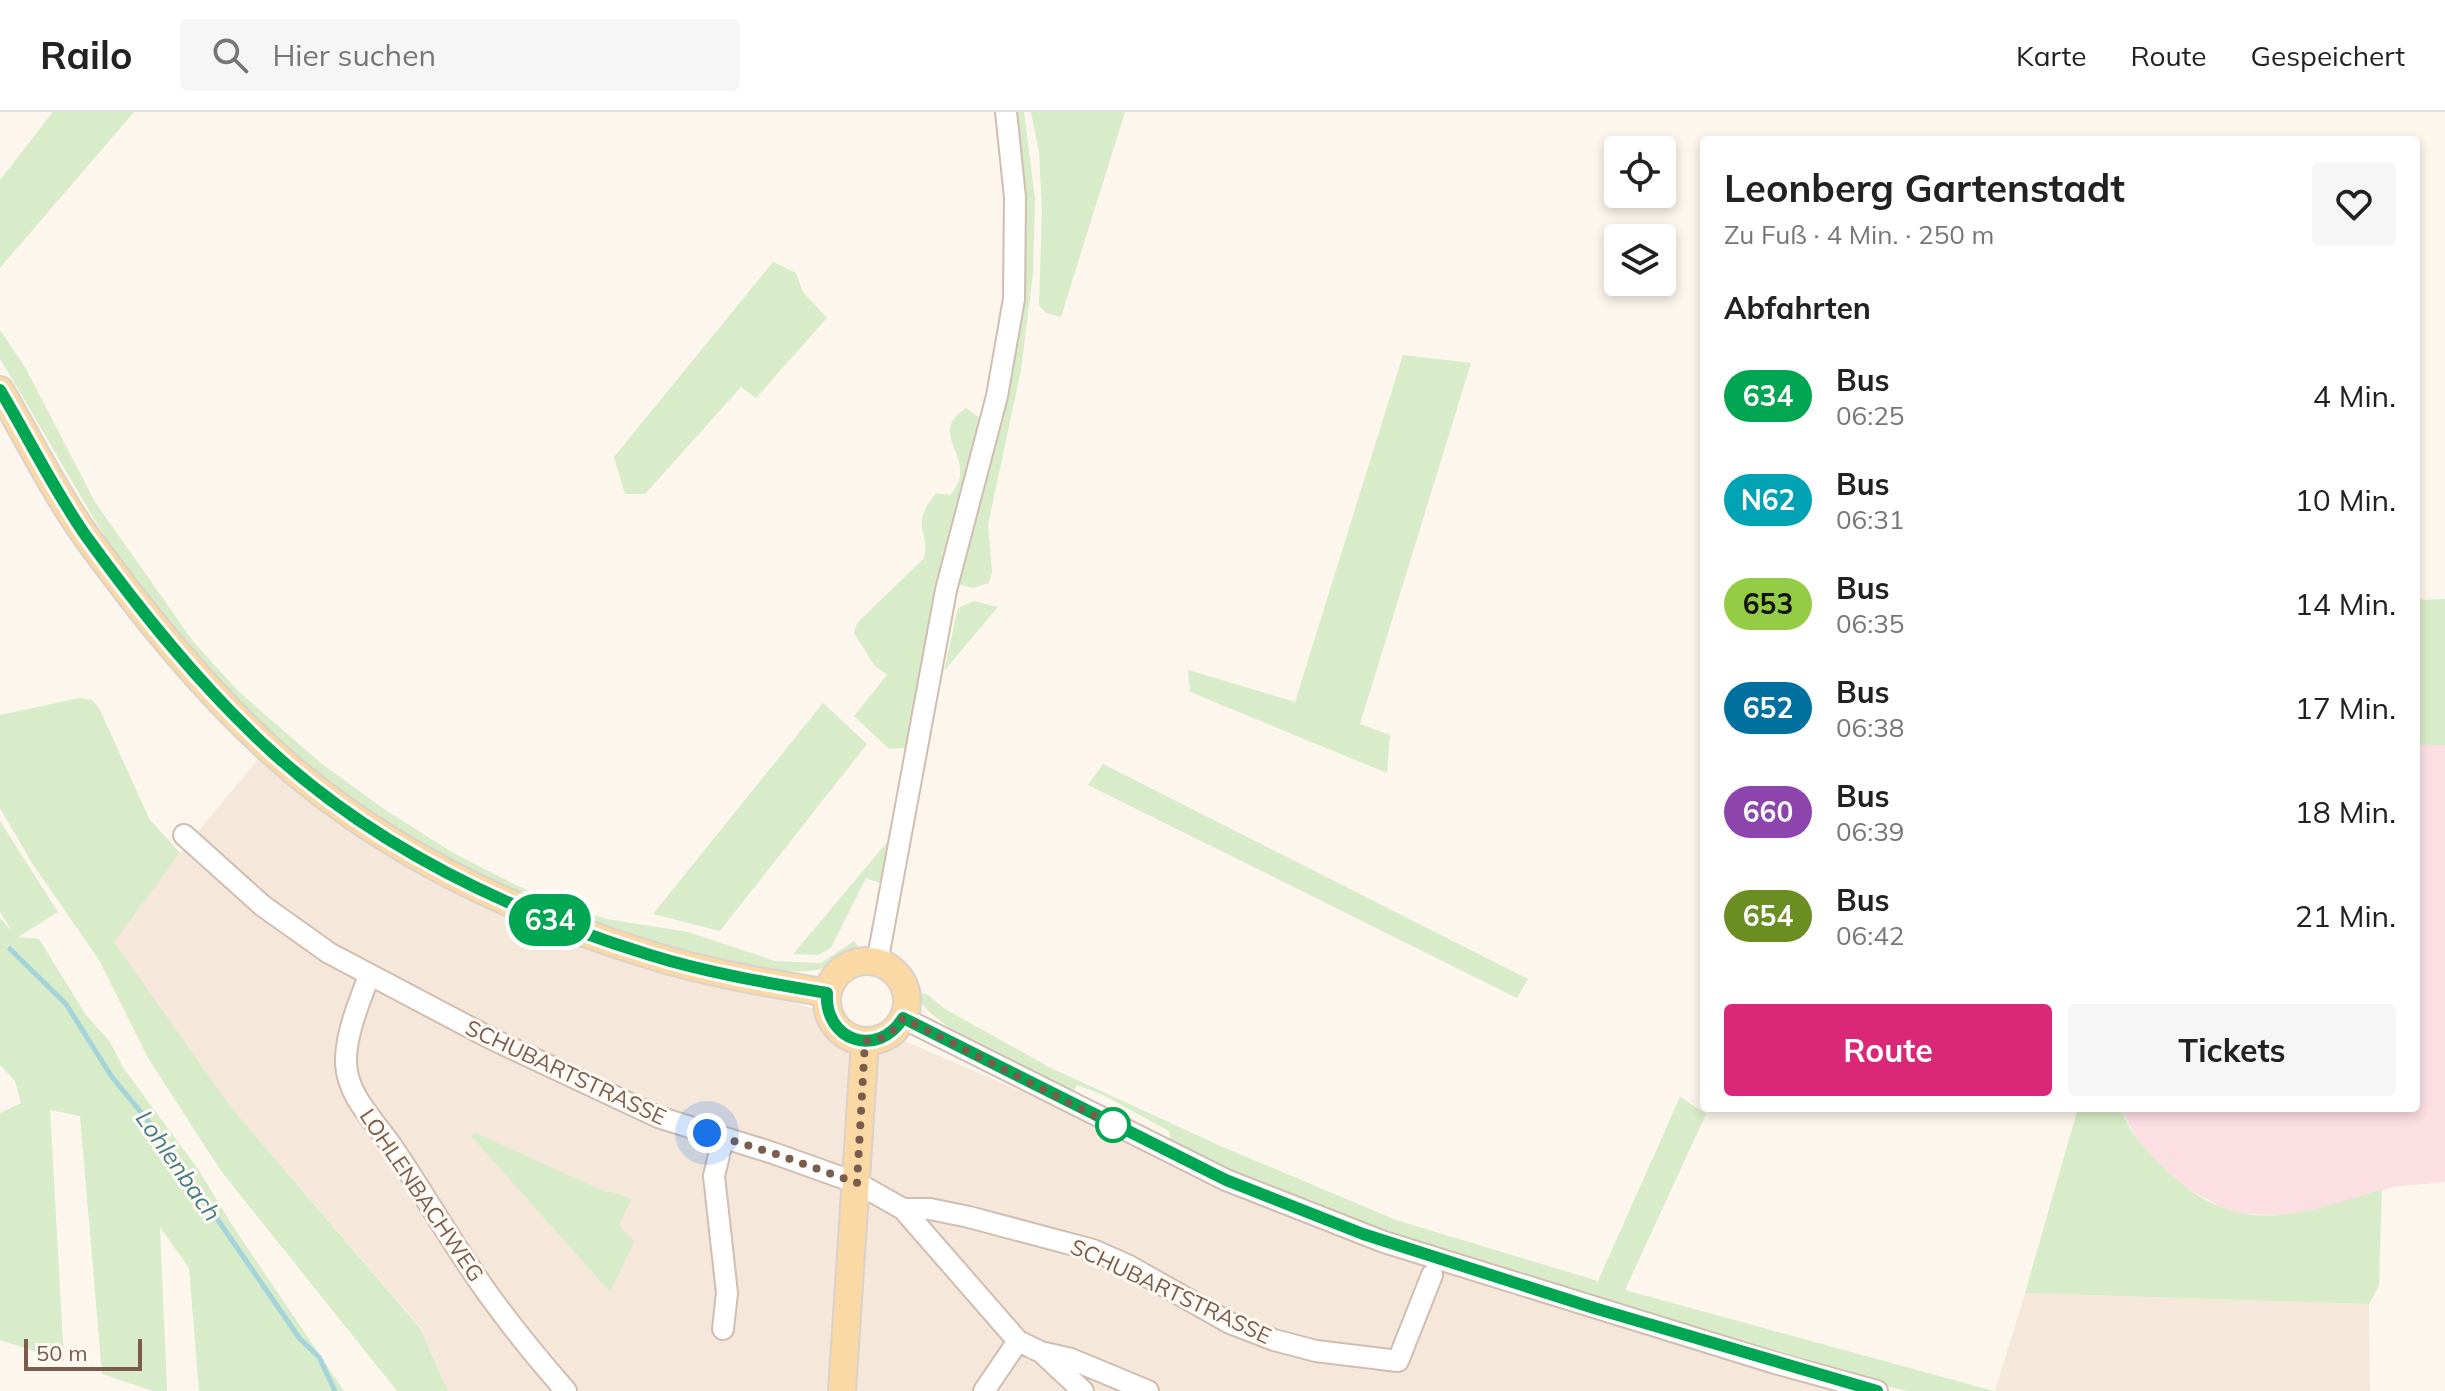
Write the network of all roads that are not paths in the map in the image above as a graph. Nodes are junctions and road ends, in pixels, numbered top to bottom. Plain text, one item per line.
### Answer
1 (1006, 112) edge
2 (0, 390) edge
3 (184, 835) dead end
4 (877, 963) junction
5 (369, 976) junction
6 (827, 993) junction
7 (903, 1018) junction
8 (865, 1041) junction
9 (723, 1138) junction
10 (857, 1183) junction
11 (903, 1209) junction
12 (1432, 1275) dead end
13 (723, 1329) dead end
14 (1018, 1341) junction
15 (1041, 1352) junction
16 (566, 1391) edge
17 (842, 1391) edge
18 (984, 1391) edge
19 (1083, 1391) edge
20 (1148, 1391) edge
21 (1877, 1391) edge

1 - 4 street
2 - 6 main road
3 - 5 street, SCHUBARTSTRASSE
4 - 6 main road
4 - 7 main road
5 - 9 street, SCHUBARTSTRASSE
5 - 16 street, LOHLENBACHWEG
6 - 8 main road
7 - 8 main road
7 - 21 street
8 - 10 main road
9 - 10 street, SCHUBARTSTRASSE
9 - 13 street
10 - 11 street, SCHUBARTSTRASSE
10 - 17 main road
11 - 12 street, SCHUBARTSTRASSE
11 - 14 street
14 - 15 street
14 - 18 street
15 - 19 street
15 - 20 street

